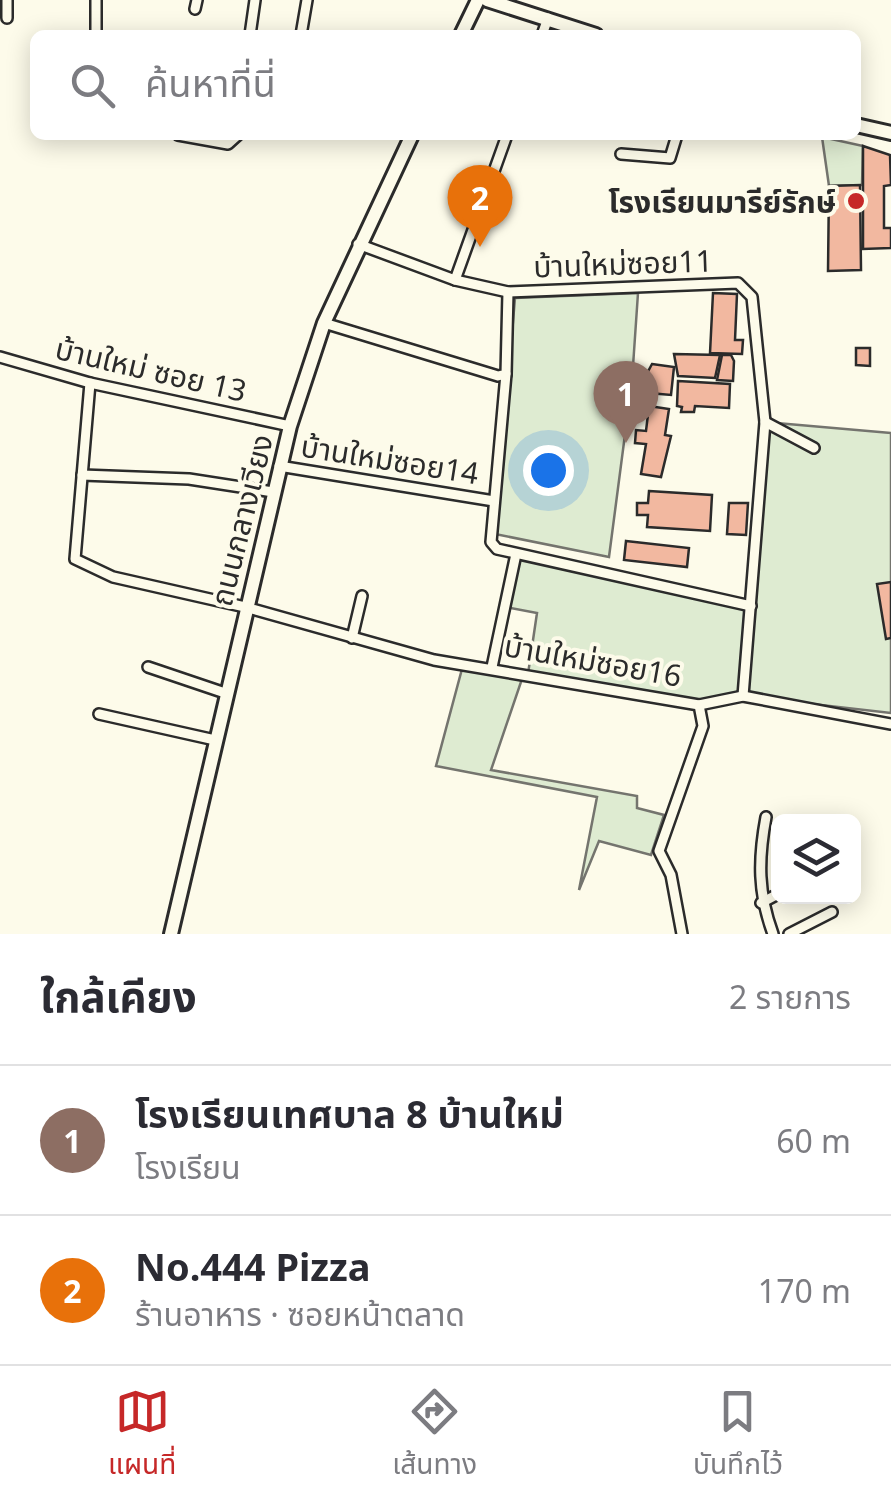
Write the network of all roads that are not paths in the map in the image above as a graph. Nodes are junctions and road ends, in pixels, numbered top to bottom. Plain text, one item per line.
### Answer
1 (7, 0) edge
2 (96, 0) edge
3 (254, 0) edge
4 (307, 0) edge
5 (478, 0) edge
6 (487, 0) edge
7 (7, 18) dead end
8 (548, 18) junction
9 (96, 30) edge
10 (251, 30) edge
11 (302, 30) edge
12 (463, 30) edge
13 (544, 30) edge
14 (582, 30) edge
15 (861, 126) edge
16 (891, 133) edge
17 (206, 140) edge
18 (232, 140) edge
19 (410, 140) edge
20 (505, 140) edge
21 (675, 140) edge
22 (622, 154) dead end
23 (358, 244) junction
24 (455, 280) junction
25 (508, 292) junction
26 (324, 323) junction
27 (0, 357) edge
28 (506, 374) junction
29 (90, 383) junction
30 (764, 422) junction
31 (290, 426) junction
32 (814, 448) dead end
33 (279, 466) junction
34 (82, 475) junction
35 (273, 492) junction
36 (494, 501) junction
37 (516, 554) junction
38 (362, 596) dead end
39 (752, 606) junction
40 (245, 607) junction
41 (352, 638) junction
42 (148, 667) dead end
43 (492, 668) junction
44 (225, 694) junction
45 (743, 696) junction
46 (699, 705) junction
47 (99, 714) dead end
48 (891, 724) edge
49 (214, 740) junction
50 (766, 817) dead end
51 (771, 898) edge
52 (762, 902) junction
53 (832, 912) dead end
54 (171, 934) edge
55 (682, 934) edge
56 (774, 934) edge
57 (789, 934) edge

1 - 7 street
2 - 9 street
3 - 10 street
4 - 11 street
5 - 12 main road
6 - 8 main road
8 - 13 street
8 - 14 main road
15 - 16 main road
17 - 18 street
19 - 23 main road, ถนนกลางเวียง
20 - 24 street
21 - 22 street
23 - 24 street, บ้านใหม่ซอย11
23 - 26 main road, ถนนกลางเวียง
24 - 25 street, บ้านใหม่ซอย11
25 - 28 street
25 - 30 street, บ้านใหม่ซอย11
26 - 28 street
26 - 31 main road, ถนนกลางเวียง
27 - 29 street, บ้านใหม่ ซอย 13
28 - 36 street
29 - 31 street, บ้านใหม่ ซอย 13
29 - 34 street
30 - 32 street
30 - 39 street, บ้านใหม่ซอย11
31 - 33 main road, ถนนกลางเวียง
33 - 35 main road, ถนนกลางเวียง
33 - 36 street, บ้านใหม่ซอย14
34 - 35 street
34 - 40 street, บ้านใหม่ซอย16
35 - 40 main road, ถนนกลางเวียง
36 - 37 street
37 - 39 street
37 - 43 street
38 - 41 street
39 - 45 street, บ้านใหม่ซอย11
40 - 41 street, บ้านใหม่ซอย16
40 - 44 main road, ถนนกลางเวียง
41 - 43 street, บ้านใหม่ซอย16
42 - 44 street
43 - 46 street, บ้านใหม่ซอย16
44 - 49 main road, ถนนกลางเวียง
45 - 46 street
45 - 48 street
46 - 55 street, บ้านใหม่ซอย16
47 - 49 street
49 - 54 main road, ถนนกลางเวียง
50 - 52 street
51 - 52 street
52 - 56 street
53 - 57 street

